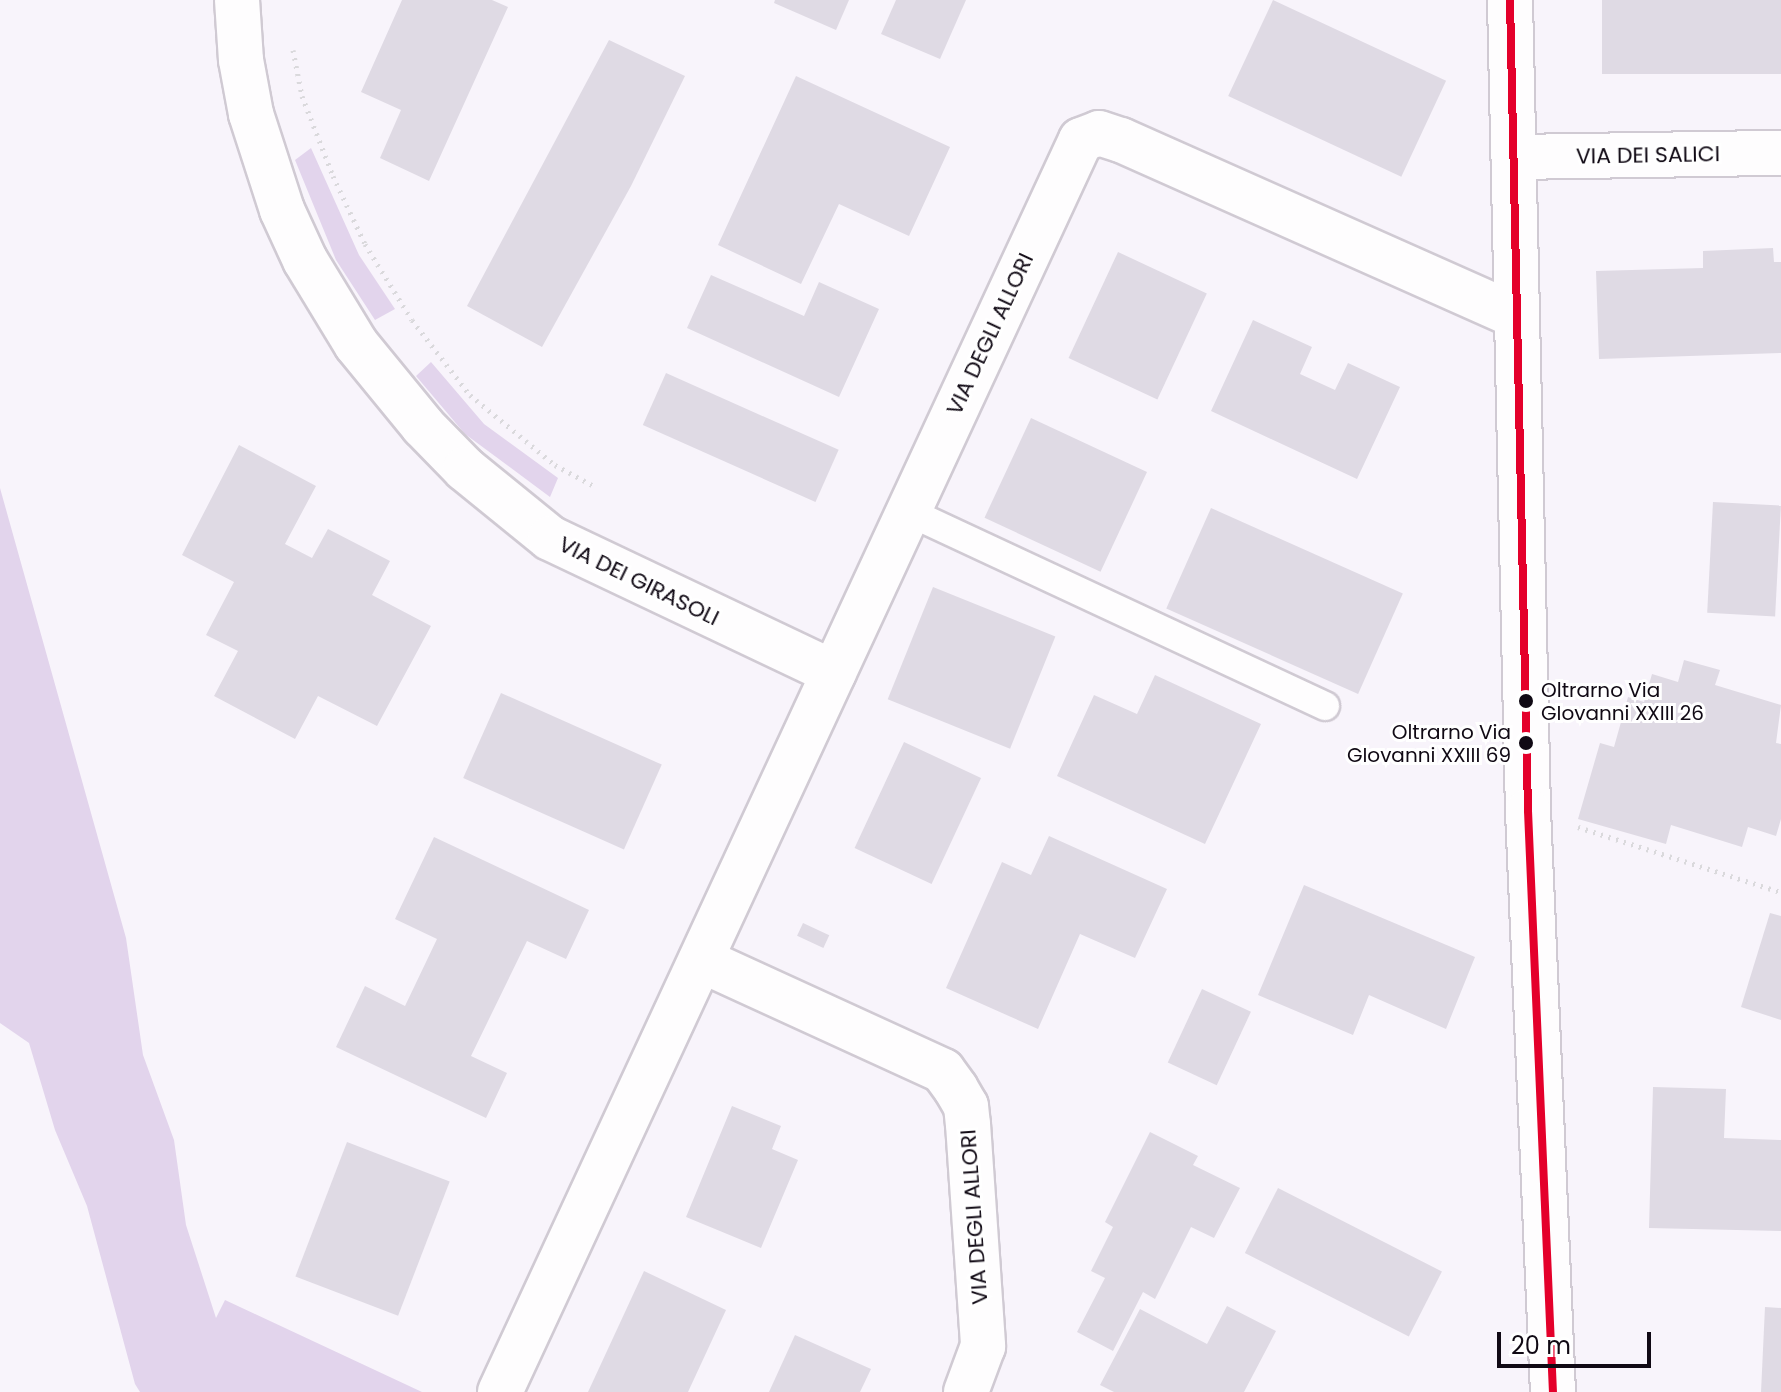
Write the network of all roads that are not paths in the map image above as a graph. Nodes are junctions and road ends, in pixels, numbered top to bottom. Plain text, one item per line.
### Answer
1 (237, 0) edge
2 (1510, 0) edge
3 (1781, 153) edge
4 (1515, 157) junction
5 (1517, 316) junction
6 (909, 512) junction
7 (834, 673) junction
8 (1325, 706) dead end
9 (701, 960) junction
10 (500, 1392) edge
11 (966, 1392) edge
12 (1553, 1392) edge

1 - 7 street, VIA DEI GIRASOLI
2 - 4 street
3 - 4 street, VIA DEI SALICI
4 - 5 street
5 - 6 street, VIA DEGLI ALLORI
5 - 12 street
6 - 7 street, VIA DEGLI ALLORI
6 - 8 lane
7 - 9 street, VIA DEGLI ALLORI
9 - 10 street, VIA DEGLI ALLORI
9 - 11 street, VIA DEGLI ALLORI

